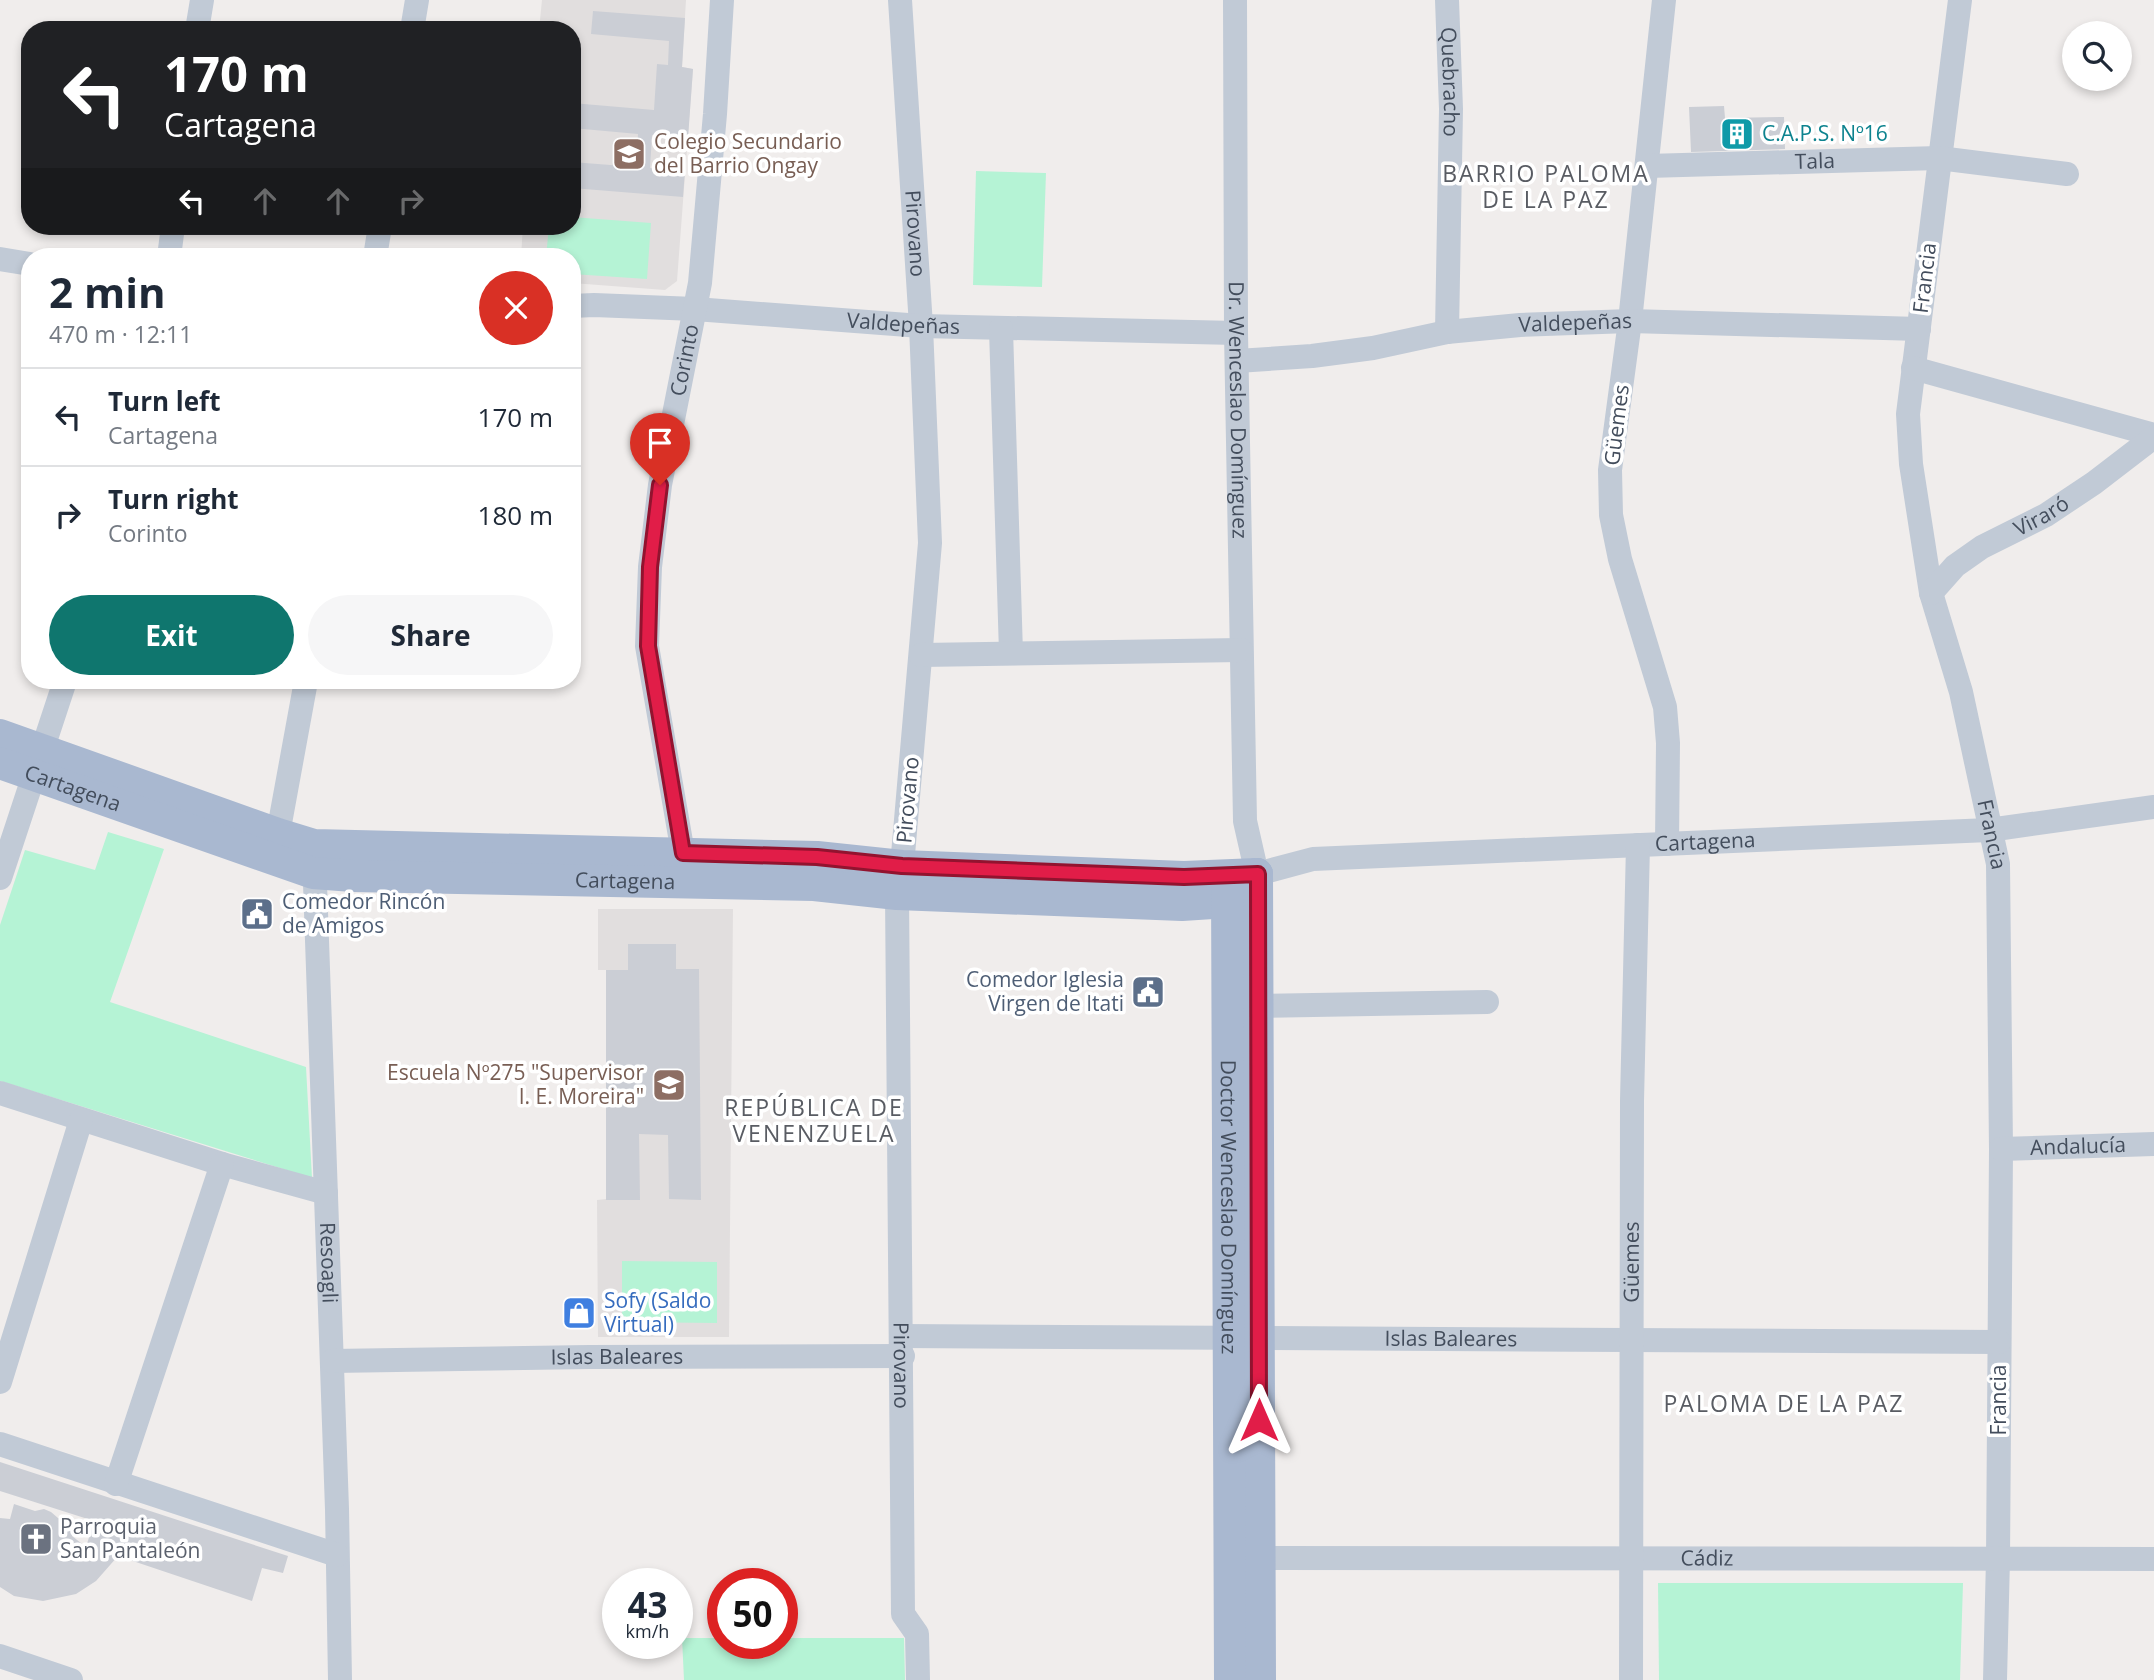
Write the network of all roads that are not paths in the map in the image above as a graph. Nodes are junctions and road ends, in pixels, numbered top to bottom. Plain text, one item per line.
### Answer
1 (202, 0) edge
2 (417, 0) edge
3 (722, 0) edge
4 (900, 0) edge
5 (1235, 0) edge
6 (1447, 0) edge
7 (1664, 0) edge
8 (1960, 0) edge
9 (198, 21) edge
10 (414, 21) edge
11 (1939, 158) junction
12 (1647, 166) junction
13 (2067, 174) dead end
14 (0, 259) edge
15 (21, 262) edge
16 (581, 306) edge
17 (695, 309) junction
18 (1630, 321) junction
19 (922, 326) junction
20 (1000, 329) junction
21 (1919, 329) junction
22 (1447, 332) junction
23 (1236, 333) junction
24 (1237, 361) junction
25 (1913, 368) junction
26 (2154, 436) edge
27 (1931, 593) junction
28 (1241, 650) junction
29 (1011, 653) junction
30 (921, 654) junction
31 (62, 689) edge
32 (305, 689) edge
33 (0, 735) edge
34 (38, 761) junction
35 (0, 763) edge
36 (2154, 807) edge
37 (1989, 830) junction
38 (278, 834) junction
39 (1667, 844) junction
40 (1638, 845) junction
41 (313, 859) junction
42 (682, 868) junction
43 (0, 878) edge
44 (900, 880) junction
45 (1237, 884) junction
46 (1486, 1002) dead end
47 (1258, 1006) junction
48 (0, 1093) edge
49 (81, 1120) junction
50 (2154, 1144) edge
51 (2001, 1149) junction
52 (222, 1164) junction
53 (326, 1193) junction
54 (1244, 1338) junction
55 (1631, 1341) junction
56 (1999, 1342) junction
57 (902, 1346) junction
58 (332, 1361) junction
59 (0, 1382) edge
60 (0, 1444) edge
61 (116, 1484) junction
62 (337, 1555) junction
63 (1259, 1558) junction
64 (1631, 1558) junction
65 (1998, 1559) junction
66 (2154, 1559) edge
67 (0, 1657) edge
68 (71, 1680) edge
69 (340, 1680) edge
70 (918, 1680) edge
71 (1230, 1680) edge
72 (1260, 1680) edge
73 (1631, 1680) edge
74 (1995, 1680) edge

1 - 9 street
2 - 10 street
3 - 17 street, Corinto
4 - 19 street, Pirovano
5 - 23 street, Dr. Wenceslao Domínguez
6 - 22 street, Quebracho
7 - 12 street, Güemes
8 - 11 street, Francia
11 - 12 street, Tala
11 - 13 street, Tala
11 - 21 street, Francia
12 - 18 street, Güemes
14 - 15 street
16 - 17 street, Valdepeñas
17 - 19 street, Valdepeñas
17 - 42 street, Corinto
18 - 21 street, Valdepeñas
18 - 22 street, Valdepeñas
18 - 39 street, Güemes
19 - 20 street, Valdepeñas
19 - 30 street, Pirovano
20 - 23 street, Valdepeñas
20 - 29 street
21 - 25 street, Francia
22 - 24 street, Valdepeñas
23 - 24 street, Dr. Wenceslao Domínguez
24 - 28 street, Dr. Wenceslao Domínguez
25 - 26 street
25 - 27 street, Francia
26 - 27 street, Viraró
27 - 37 street, Francia
28 - 29 street
28 - 45 street, Dr. Wenceslao Domínguez
29 - 30 street
30 - 44 street, Pirovano
31 - 34 street
32 - 38 street
33 - 34 main road, Cartagena
34 - 35 main road, Cartagena
34 - 38 main road, Cartagena
34 - 41 main road, Cartagena
34 - 43 street
36 - 37 street, Cartagena
37 - 39 street, Cartagena
37 - 51 street, Francia
38 - 41 main road, Cartagena
39 - 40 street, Cartagena
40 - 45 street, Cartagena
40 - 55 street, Güemes
41 - 42 main road, Cartagena
41 - 53 street, Resoagli
42 - 44 main road, Cartagena
44 - 45 main road, Cartagena
44 - 57 street, Pirovano
45 - 47 main road, Doctor Wenceslao Domínguez
45 - 54 main road, Doctor Wenceslao Domínguez
46 - 47 street
47 - 54 main road, Doctor Wenceslao Domínguez
48 - 49 street
49 - 52 street
49 - 59 street
50 - 51 street, Andalucía
51 - 56 street, Francia
52 - 53 street
52 - 61 street
53 - 58 street, Resoagli
54 - 55 street, Islas Baleares
54 - 57 street, Islas Baleares
54 - 63 main road, Doctor Wenceslao Domínguez
54 - 71 main road, Doctor Wenceslao Domínguez
55 - 56 street, Islas Baleares
55 - 64 street, Güemes
56 - 65 street, Francia
57 - 58 street, Islas Baleares
57 - 70 street, Pirovano
58 - 62 street, Resoagli
60 - 61 street
61 - 62 street
62 - 69 street, Resoagli
63 - 64 street, Cádiz
63 - 72 main road, Doctor Wenceslao Domínguez
64 - 65 street, Cádiz
64 - 73 street, Güemes
65 - 66 street, Cádiz
65 - 74 street, Francia
67 - 68 street

